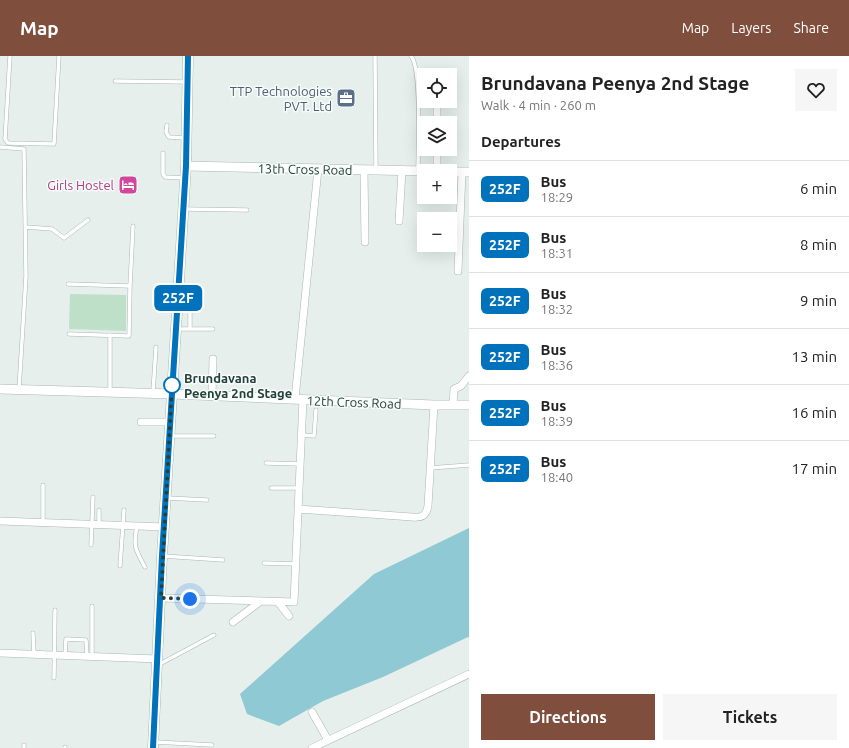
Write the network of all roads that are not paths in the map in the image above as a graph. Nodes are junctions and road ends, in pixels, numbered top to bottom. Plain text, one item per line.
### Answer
1 (10, 56) edge
2 (59, 56) edge
3 (188, 56) edge
4 (375, 56) edge
5 (412, 56) edge
6 (115, 81) dead end
7 (188, 82) junction
8 (437, 108) dead end
9 (437, 116) edge
10 (167, 125) dead end
11 (187, 138) junction
12 (0, 147) edge
13 (163, 153) dead end
14 (421, 164) edge
15 (186, 166) junction
16 (318, 169) junction
17 (364, 170) junction
18 (376, 170) junction
19 (402, 171) junction
20 (417, 171) edge
21 (466, 172) edge
22 (186, 178) junction
23 (184, 209) junction
24 (247, 210) dead end
25 (88, 220) dead end
26 (399, 221) dead end
27 (132, 226) dead end
28 (26, 227) junction
29 (365, 242) dead end
30 (458, 271) dead end
31 (68, 284) dead end
32 (130, 286) junction
33 (190, 291) dead end
34 (176, 328) junction
35 (190, 329) junction
36 (213, 329) dead end
37 (69, 334) dead end
38 (110, 335) junction
39 (156, 347) dead end
40 (213, 359) dead end
41 (469, 376) edge
42 (0, 389) edge
43 (19, 390) junction
44 (110, 392) junction
45 (153, 394) junction
46 (172, 394) junction
47 (212, 396) junction
48 (299, 399) junction
49 (434, 405) junction
50 (453, 405) junction
51 (469, 405) edge
52 (316, 410) dead end
53 (141, 422) dead end
54 (170, 422) junction
55 (301, 435) junction
56 (170, 436) junction
57 (214, 436) dead end
58 (266, 463) dead end
59 (300, 464) junction
60 (469, 465) edge
61 (430, 468) junction
62 (43, 485) dead end
63 (271, 488) dead end
64 (299, 488) junction
65 (93, 497) dead end
66 (166, 498) junction
67 (207, 500) dead end
68 (298, 509) junction
69 (99, 510) dead end
70 (124, 510) dead end
71 (0, 521) edge
72 (43, 523) junction
73 (96, 525) junction
74 (122, 526) junction
75 (137, 526) junction
76 (165, 527) junction
77 (90, 545) dead end
78 (162, 556) junction
79 (223, 560) dead end
80 (264, 563) dead end
81 (296, 564) junction
82 (120, 566) dead end
83 (145, 567) dead end
84 (161, 598) junction
85 (261, 601) junction
86 (278, 602) junction
87 (92, 606) dead end
88 (55, 610) dead end
89 (289, 616) dead end
90 (233, 622) dead end
91 (33, 633) dead end
92 (214, 635) dead end
93 (0, 652) edge
94 (34, 654) junction
95 (55, 655) junction
96 (65, 655) junction
97 (89, 656) junction
98 (158, 662) junction
99 (469, 674) edge
100 (54, 678) dead end
101 (312, 712) dead end
102 (328, 740) junction
103 (153, 745) edge
104 (212, 745) dead end
105 (312, 748) edge

1 - 2 lane
3 - 7 main road
4 - 18 lane
5 - 14 lane
6 - 7 lane
7 - 11 main road
8 - 9 street
10 - 11 lane
11 - 15 main road
12 - 28 lane
13 - 22 lane
15 - 16 street, 13th Cross Road
15 - 22 main road
16 - 17 street, 13th Cross Road
16 - 48 street
17 - 18 street, 13th Cross Road
17 - 29 street
18 - 19 street, 13th Cross Road
19 - 20 street, 13th Cross Road
19 - 26 street
21 - 30 street
22 - 23 main road
23 - 24 lane
23 - 34 main road
25 - 28 lane
27 - 32 lane
28 - 43 lane
31 - 32 lane
32 - 38 lane
33 - 35 lane
34 - 35 lane
34 - 46 main road
35 - 36 lane
37 - 38 lane
38 - 44 lane
39 - 45 lane
40 - 47 street
41 - 50 street
42 - 43 street, 12th Cross Road
43 - 44 street, 12th Cross Road
44 - 45 street, 12th Cross Road
45 - 46 street, 12th Cross Road
46 - 47 street, 12th Cross Road
46 - 54 main road
47 - 48 street, 12th Cross Road
48 - 49 street, 12th Cross Road
48 - 55 street
49 - 50 street, 12th Cross Road
49 - 61 street
50 - 51 street, 12th Cross Road
52 - 55 lane
53 - 54 street
54 - 56 main road
55 - 59 street
56 - 57 lane
56 - 66 main road
58 - 59 lane
59 - 64 street
60 - 61 lane
61 - 68 street
62 - 72 lane
63 - 64 lane
64 - 68 street
65 - 73 lane
66 - 67 lane
66 - 76 main road
68 - 81 street
69 - 73 lane
70 - 74 lane
71 - 72 street
72 - 73 street
73 - 74 street
73 - 77 lane
74 - 75 street
74 - 82 lane
75 - 76 street
75 - 83 lane
76 - 78 main road
78 - 79 lane
78 - 84 main road
80 - 81 lane
81 - 86 street
84 - 85 street
84 - 98 main road
85 - 86 street
85 - 90 street
86 - 89 street
87 - 97 lane
88 - 95 lane
91 - 94 lane
92 - 98 lane
93 - 94 street
94 - 95 street
95 - 96 street
95 - 100 lane
96 - 97 street
96 - 97 lane
97 - 98 street
98 - 103 main road
99 - 102 street
101 - 102 street
102 - 105 street
103 - 104 lane

